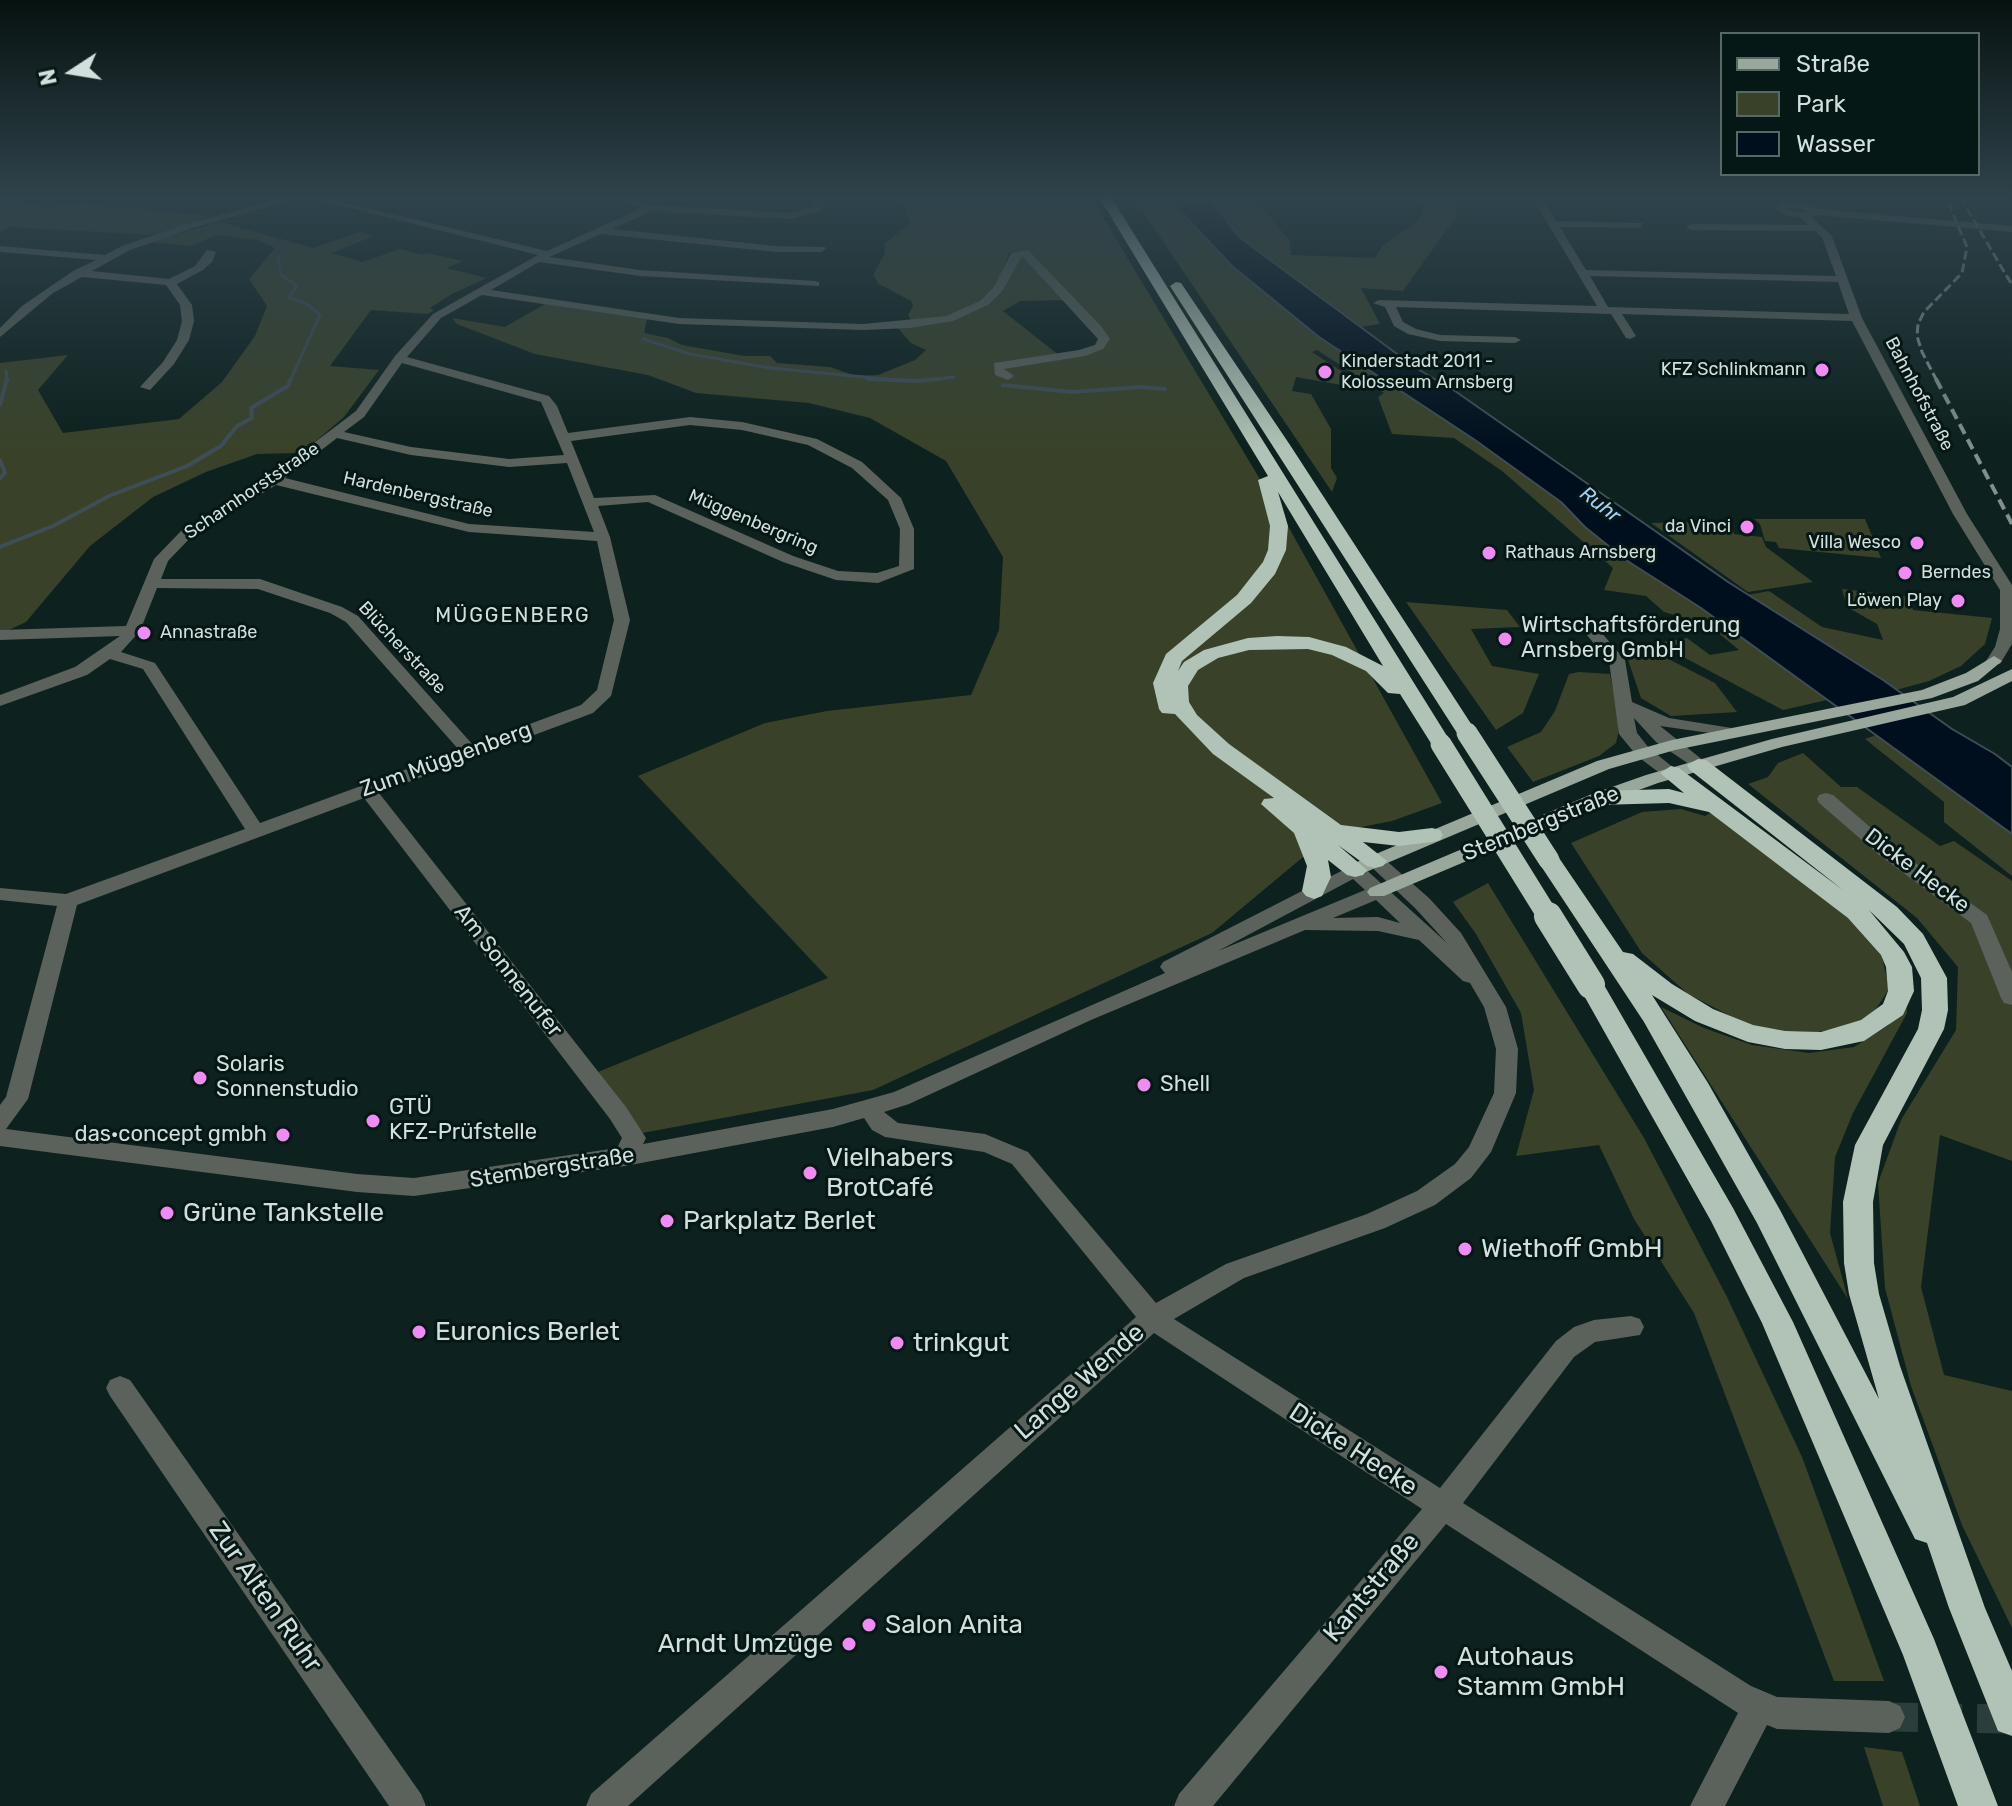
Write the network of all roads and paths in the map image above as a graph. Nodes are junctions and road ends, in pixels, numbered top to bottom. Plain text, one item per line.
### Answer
1 (64, 281) edge
2 (154, 281) edge
3 (173, 281) edge
4 (496, 281) edge
5 (772, 281) edge
6 (1002, 281) edge
7 (1052, 281) edge
8 (1156, 281) edge
9 (1174, 281) edge
10 (1589, 281) edge
11 (1842, 281) edge
12 (170, 283) junction
13 (815, 284) dead end
14 (478, 291) junction
15 (1610, 311) junction
16 (1856, 318) junction
17 (0, 334) edge
18 (1630, 336) dead end
19 (1515, 340) dead end
20 (399, 359) junction
21 (1003, 371) dead end
22 (146, 387) dead end
23 (335, 434) junction
24 (1250, 437) junction
25 (563, 438) junction
26 (572, 459) junction
27 (274, 480) junction
28 (590, 502) junction
29 (603, 537) junction
30 (149, 583) junction
31 (2011, 593) edge
32 (1588, 627) dead end
33 (132, 631) junction
34 (0, 635) edge
35 (109, 654) junction
36 (1990, 664) junction
37 (2011, 672) edge
38 (0, 701) edge
39 (1629, 702) junction
40 (1732, 733) junction
41 (1439, 742) junction
42 (1672, 745) junction
43 (469, 751) junction
44 (1643, 752) junction
45 (1685, 769) junction
46 (367, 790) junction
47 (1599, 798) junction
48 (1826, 799) dead end
49 (1720, 811) junction
50 (1302, 827) junction
51 (254, 829) junction
52 (1335, 830) junction
53 (1432, 835) junction
54 (1365, 866) junction
55 (1399, 883) junction
56 (1314, 891) junction
57 (1377, 892) junction
58 (0, 894) edge
59 (68, 901) junction
60 (1299, 925) junction
61 (1427, 937) junction
62 (1604, 944) junction
63 (1486, 990) junction
64 (2012, 998) edge
65 (1083, 1015) junction
66 (870, 1109) junction
67 (0, 1122) edge
68 (0, 1137) edge
69 (625, 1157) junction
70 (1153, 1319) junction
71 (1631, 1327) dead end
72 (120, 1388) dead end
73 (1440, 1506) junction
74 (1967, 1608) junction
75 (1759, 1707) junction
76 (1889, 1717) tunnel mouth
77 (2012, 1717) edge
78 (409, 1806) edge
79 (603, 1806) edge
80 (1191, 1806) edge
81 (1707, 1806) edge
82 (1978, 1806) edge

1 - 17 street
2 - 12 street
3 - 12 street
4 - 14 street, Scharnhorststraße
5 - 13 street
6 - 14 street
7 - 21 street
8 - 24 highway
9 - 62 highway, bridge
10 - 15 street
11 - 16 street, Bahnhofstraße
12 - 22 street
14 - 20 street, Scharnhorststraße
15 - 16 street
15 - 18 street
15 - 19 street
16 - 31 street, Bahnhofstraße
20 - 23 street, Scharnhorststraße
20 - 25 street, Zum Müggenberg
23 - 26 street
23 - 27 street, Scharnhorststraße
24 - 41 highway
24 - 50 highway
25 - 26 street, Zum Müggenberg
25 - 28 street, Müggenbergring
26 - 28 street, Zum Müggenberg
27 - 29 street, Hardenbergstraße
27 - 30 street, Scharnhorststraße
28 - 29 street, Zum Müggenberg
29 - 43 street, Zum Müggenberg
30 - 33 street, Scharnhorststraße
30 - 43 street, Blücherstraße
31 - 36 street, Bahnhofstraße
32 - 39 street
33 - 34 street
33 - 35 street, Scharnhorststraße
35 - 38 street
35 - 51 street
36 - 37 main road
36 - 40 main road, Stembergstraße
37 - 45 main road, Stembergstraße
39 - 40 street
39 - 42 street
39 - 44 street
40 - 42 main road, Stembergstraße
41 - 52 highway
41 - 82 highway, bridge
42 - 44 main road, Stembergstraße
42 - 45 street
43 - 46 street, Zum Müggenberg
44 - 45 street
44 - 53 main road, Stembergstraße
45 - 47 main road, Stembergstraße
45 - 49 highway
45 - 74 highway
46 - 51 street, Zum Müggenberg
46 - 69 street, Am Sonnenufer
47 - 49 highway
47 - 55 main road, Stembergstraße
48 - 64 street, Dicke Hecke
49 - 62 highway
50 - 54 highway
50 - 56 highway
51 - 59 street, Zum Müggenberg
52 - 53 highway
52 - 54 highway
53 - 54 main road, Stembergstraße
54 - 55 street, Lange Wende
54 - 56 street, Stembergstraße
54 - 57 street, Lange Wende
55 - 57 main road, Stembergstraße
55 - 63 street, Lange Wende
56 - 65 street, Stembergstraße
57 - 60 street, Stembergstraße
57 - 61 street, Lange Wende
58 - 59 street
59 - 67 street
60 - 61 street, Lange Wende
60 - 65 street, Stembergstraße
61 - 63 street, Lange Wende
62 - 74 highway
63 - 70 street, Lange Wende
65 - 66 street, Stembergstraße
66 - 69 street, Stembergstraße
66 - 70 street, Dicke Hecke
68 - 69 street, Stembergstraße
70 - 73 street, Dicke Hecke
70 - 79 street, Lange Wende
71 - 73 street, Kantstraße
72 - 78 street, Zur Alten Ruhr
73 - 75 street, Dicke Hecke
73 - 80 street, Kantstraße
74 - 77 highway
75 - 76 street, Dicke Hecke
75 - 81 street

